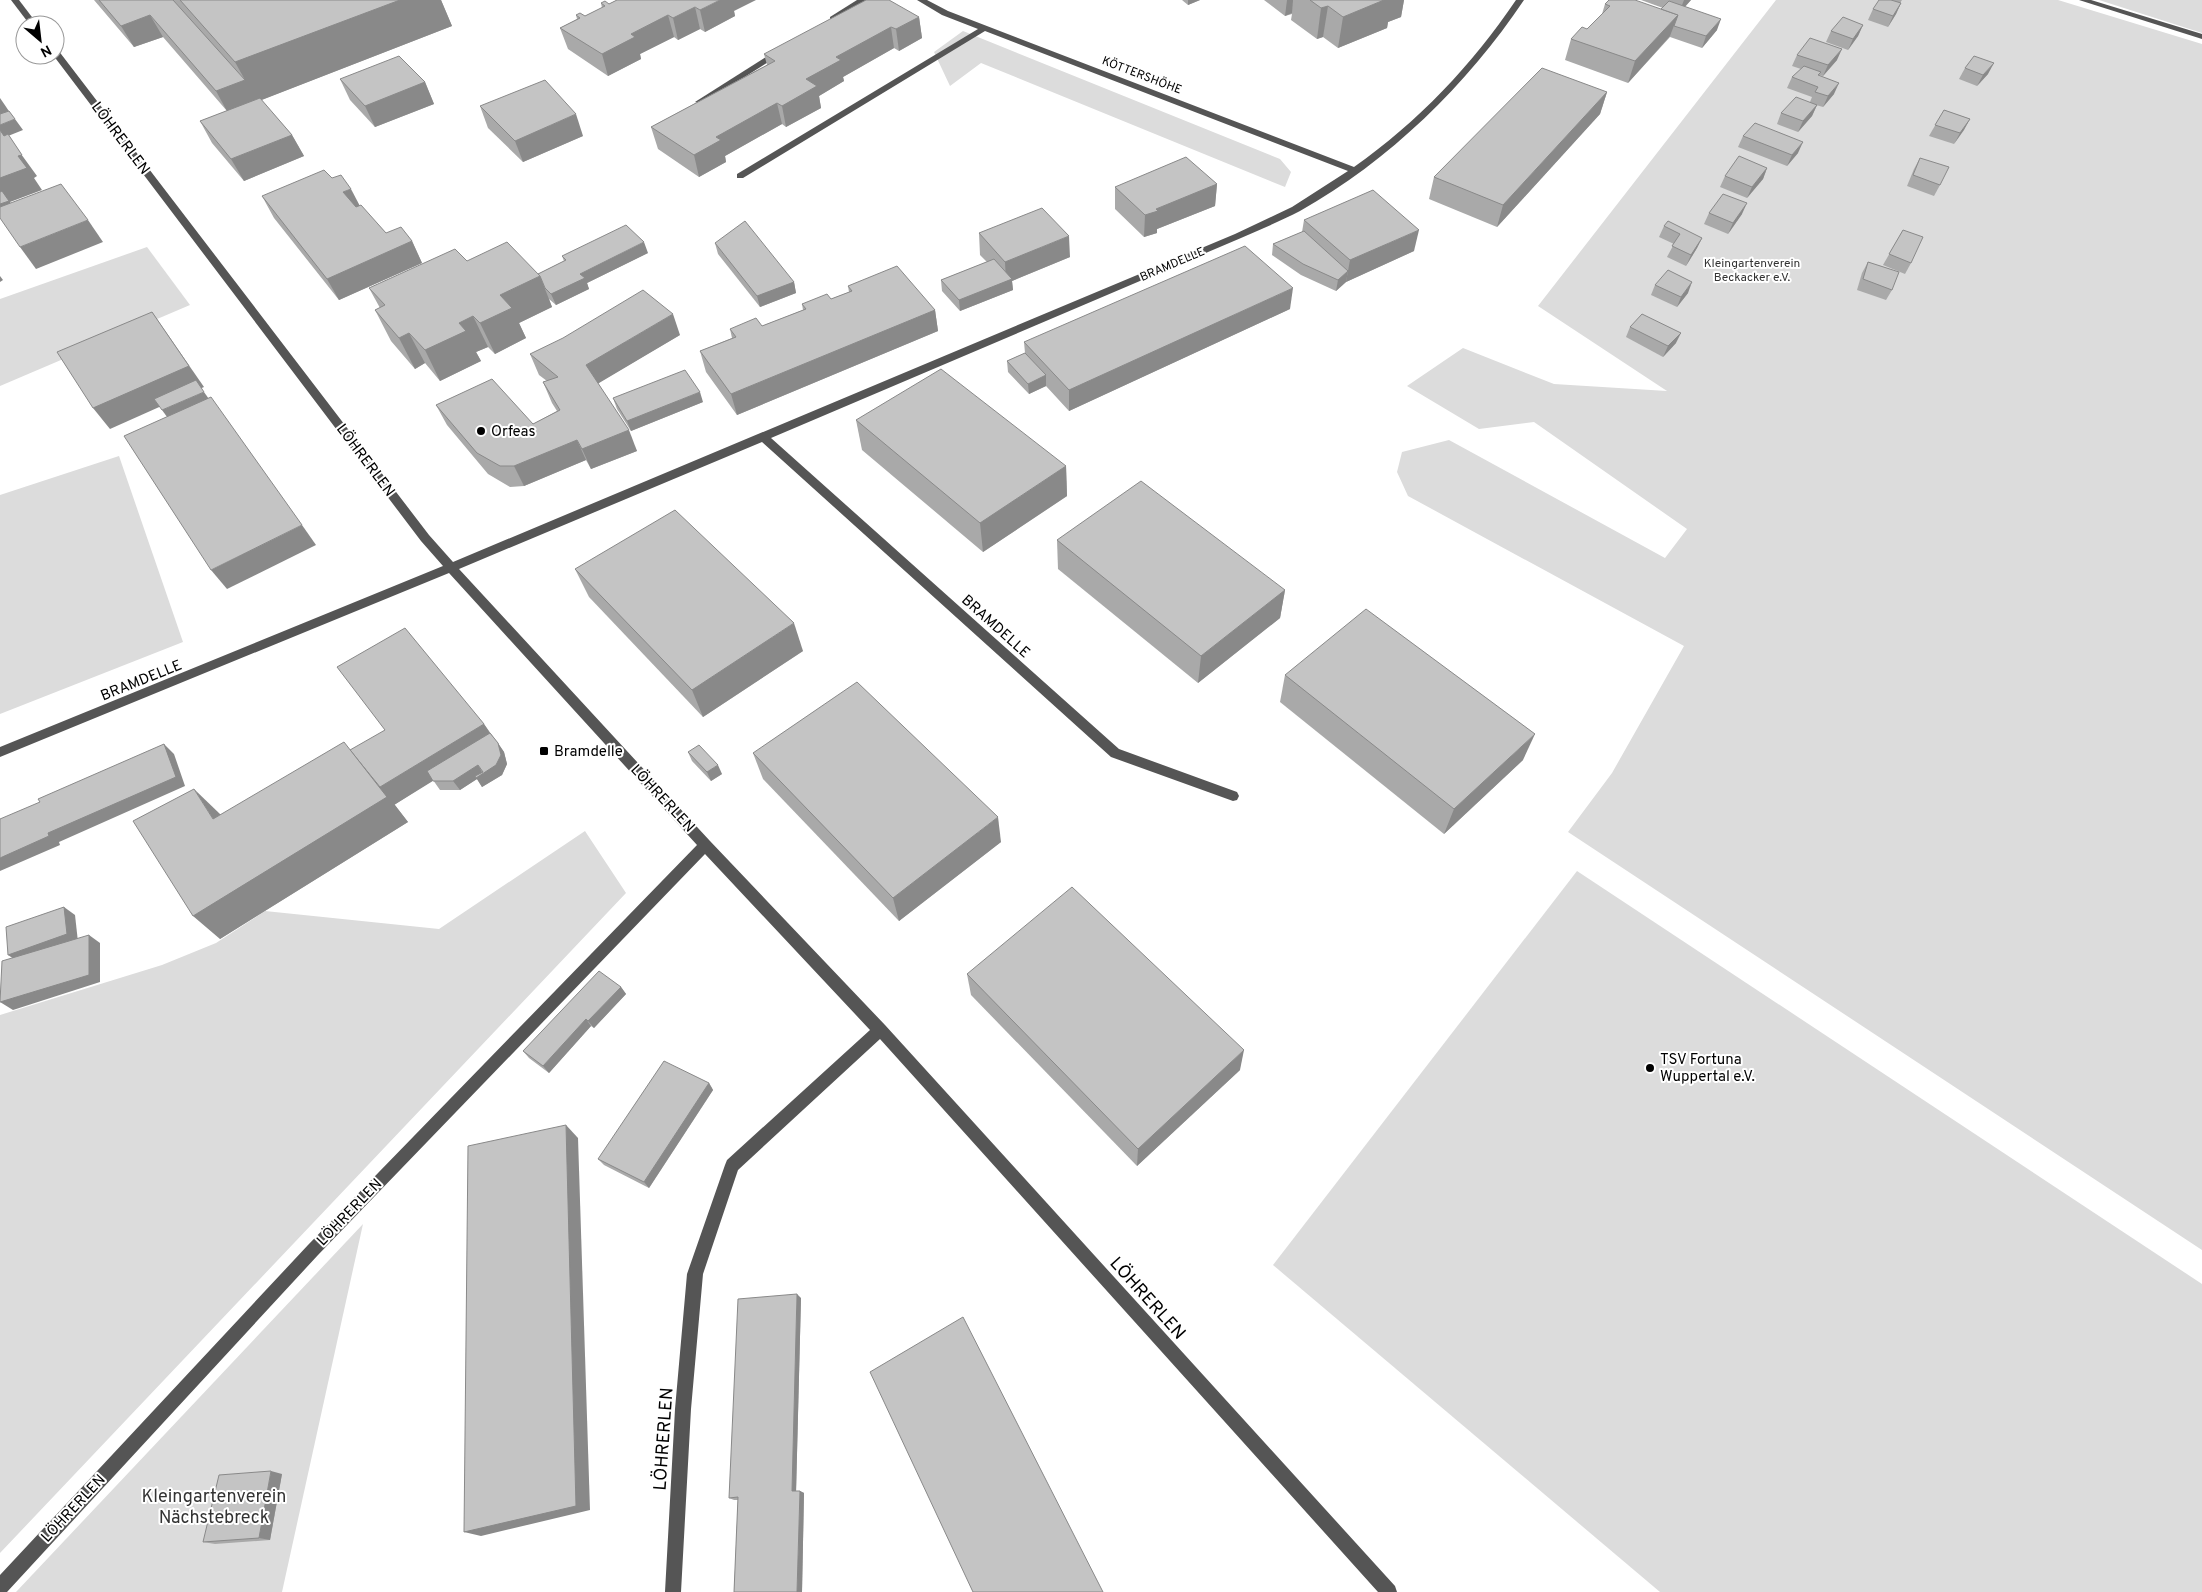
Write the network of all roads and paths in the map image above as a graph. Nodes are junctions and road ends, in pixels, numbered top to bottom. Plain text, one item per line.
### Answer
1 (15, 0) edge
2 (863, 0) edge
3 (921, 0) edge
4 (1520, 0) edge
5 (2083, 0) edge
6 (26, 15) edge
7 (824, 24) edge
8 (985, 28) junction
9 (2202, 37) edge
10 (785, 49) edge
11 (65, 65) edge
12 (699, 102) edge
13 (1356, 171) junction
14 (740, 176) dead end
15 (763, 437) junction
16 (450, 568) junction
17 (0, 752) edge
18 (1233, 796) dead end
19 (705, 845) junction
20 (880, 1030) junction
21 (0, 1587) edge
22 (673, 1592) edge
23 (1389, 1592) edge

1 - 6 street
2 - 7 street
3 - 8 street, KÖTTERSHÖHE
4 - 13 street, BRAMDELLE
5 - 9 street
8 - 13 street, KÖTTERSHÖHE
8 - 14 street
10 - 12 street
11 - 16 street, LÖHRERLEN
13 - 15 street, BRAMDELLE
15 - 16 street, BRAMDELLE
15 - 18 street, BRAMDELLE
16 - 17 street, BRAMDELLE
16 - 19 street, LÖHRERLEN
19 - 20 street, LÖHRERLEN
19 - 21 street, LÖHRERLEN
20 - 22 street, LÖHRERLEN
20 - 23 street, LÖHRERLEN

